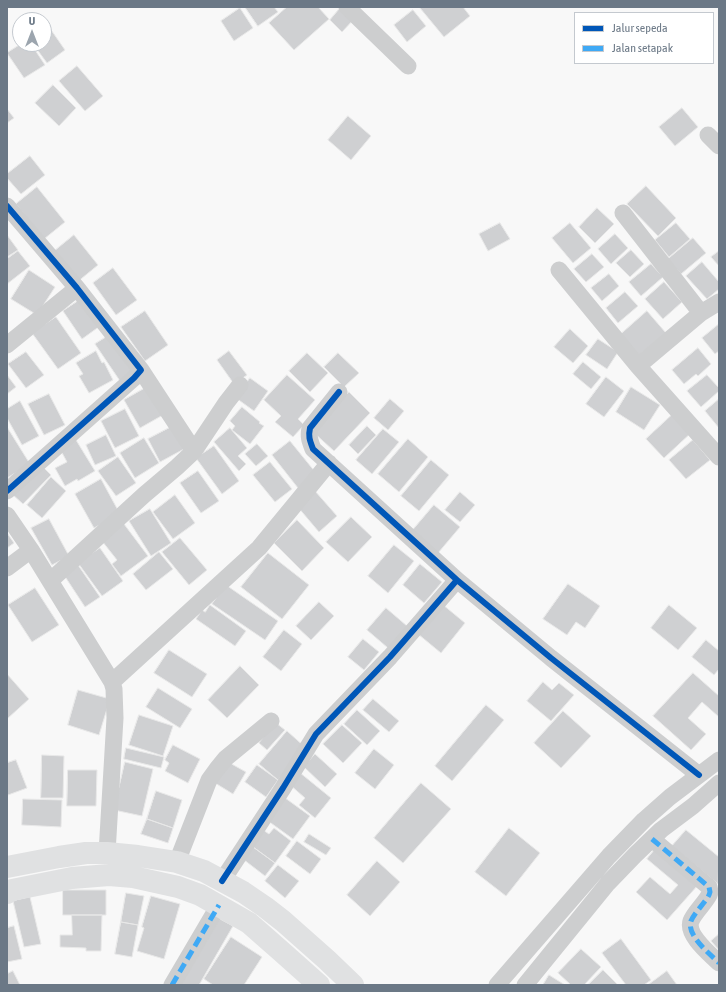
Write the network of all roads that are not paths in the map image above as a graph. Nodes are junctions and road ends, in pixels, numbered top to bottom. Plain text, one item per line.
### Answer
1 (347, 7) edge
2 (408, 66) dead end
3 (7, 206) edge
4 (623, 213) dead end
5 (559, 270) dead end
6 (77, 288) junction
7 (719, 302) edge
8 (702, 313) junction
9 (7, 345) edge
10 (638, 366) junction
11 (141, 370) junction
12 (240, 385) dead end
13 (338, 392) dead end
14 (194, 451) junction
15 (719, 457) edge
16 (329, 463) junction
17 (7, 491) edge
18 (7, 515) edge
19 (30, 550) junction
20 (7, 568) edge
21 (457, 580) junction
22 (50, 581) junction
23 (112, 682) junction
24 (271, 721) dead end
25 (719, 760) edge
26 (699, 775) junction
27 (719, 783) edge
28 (652, 839) junction
29 (108, 853) junction
30 (177, 862) junction
31 (7, 867) edge
32 (222, 881) junction
33 (7, 892) edge
34 (219, 905) junction
35 (719, 963) edge
36 (172, 985) edge
37 (319, 985) edge
38 (353, 985) edge
39 (497, 985) edge
40 (525, 985) edge

1 - 2 street
3 - 6 street
4 - 8 street
5 - 10 street
6 - 9 street
6 - 11 street
7 - 8 street
8 - 10 street
10 - 15 street
11 - 14 street
11 - 17 street
12 - 14 street
13 - 16 street
14 - 22 street
16 - 21 street
16 - 23 street
18 - 19 street
19 - 20 street
19 - 22 street
21 - 26 street
21 - 32 street
22 - 23 street
23 - 29 street
24 - 30 street
25 - 26 street
26 - 39 street
27 - 28 street
28 - 35 street
28 - 40 street
29 - 30 highway
29 - 31 highway
30 - 32 highway
32 - 38 highway
33 - 34 highway
34 - 36 street
34 - 37 highway

